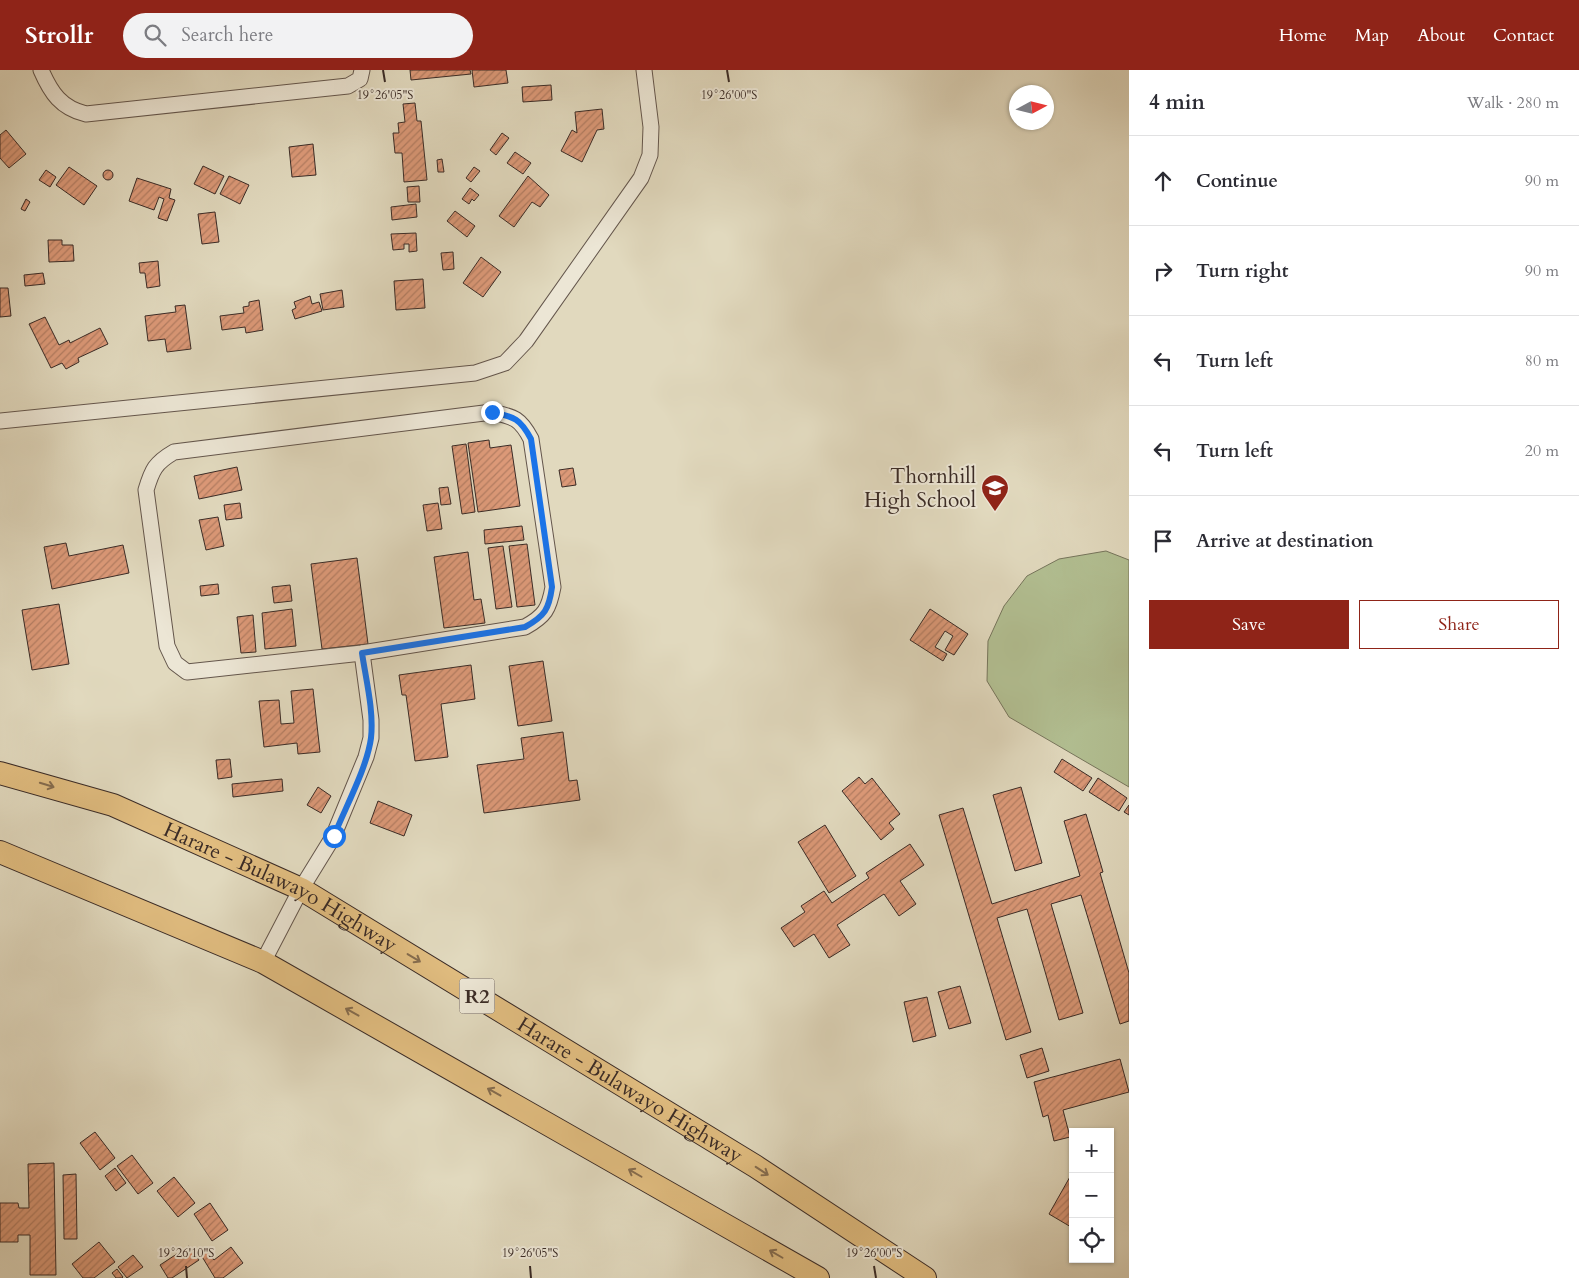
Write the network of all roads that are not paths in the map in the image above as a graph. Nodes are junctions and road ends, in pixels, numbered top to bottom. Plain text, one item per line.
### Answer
1 (41, 70) edge
2 (362, 70) edge
3 (644, 70) edge
4 (0, 421) edge
5 (362, 653) junction
6 (0, 773) edge
7 (0, 852) edge
8 (301, 890) junction
9 (263, 962) junction
10 (818, 1278) edge
11 (925, 1278) edge

1 - 2 street
3 - 4 street
5 - 5 street
5 - 8 street
6 -> 8 highway, Harare - Bulawayo Highway / R2
7 - 9 highway
8 - 9 street
8 -> 11 highway, Harare - Bulawayo Highway / R2
10 -> 9 highway

